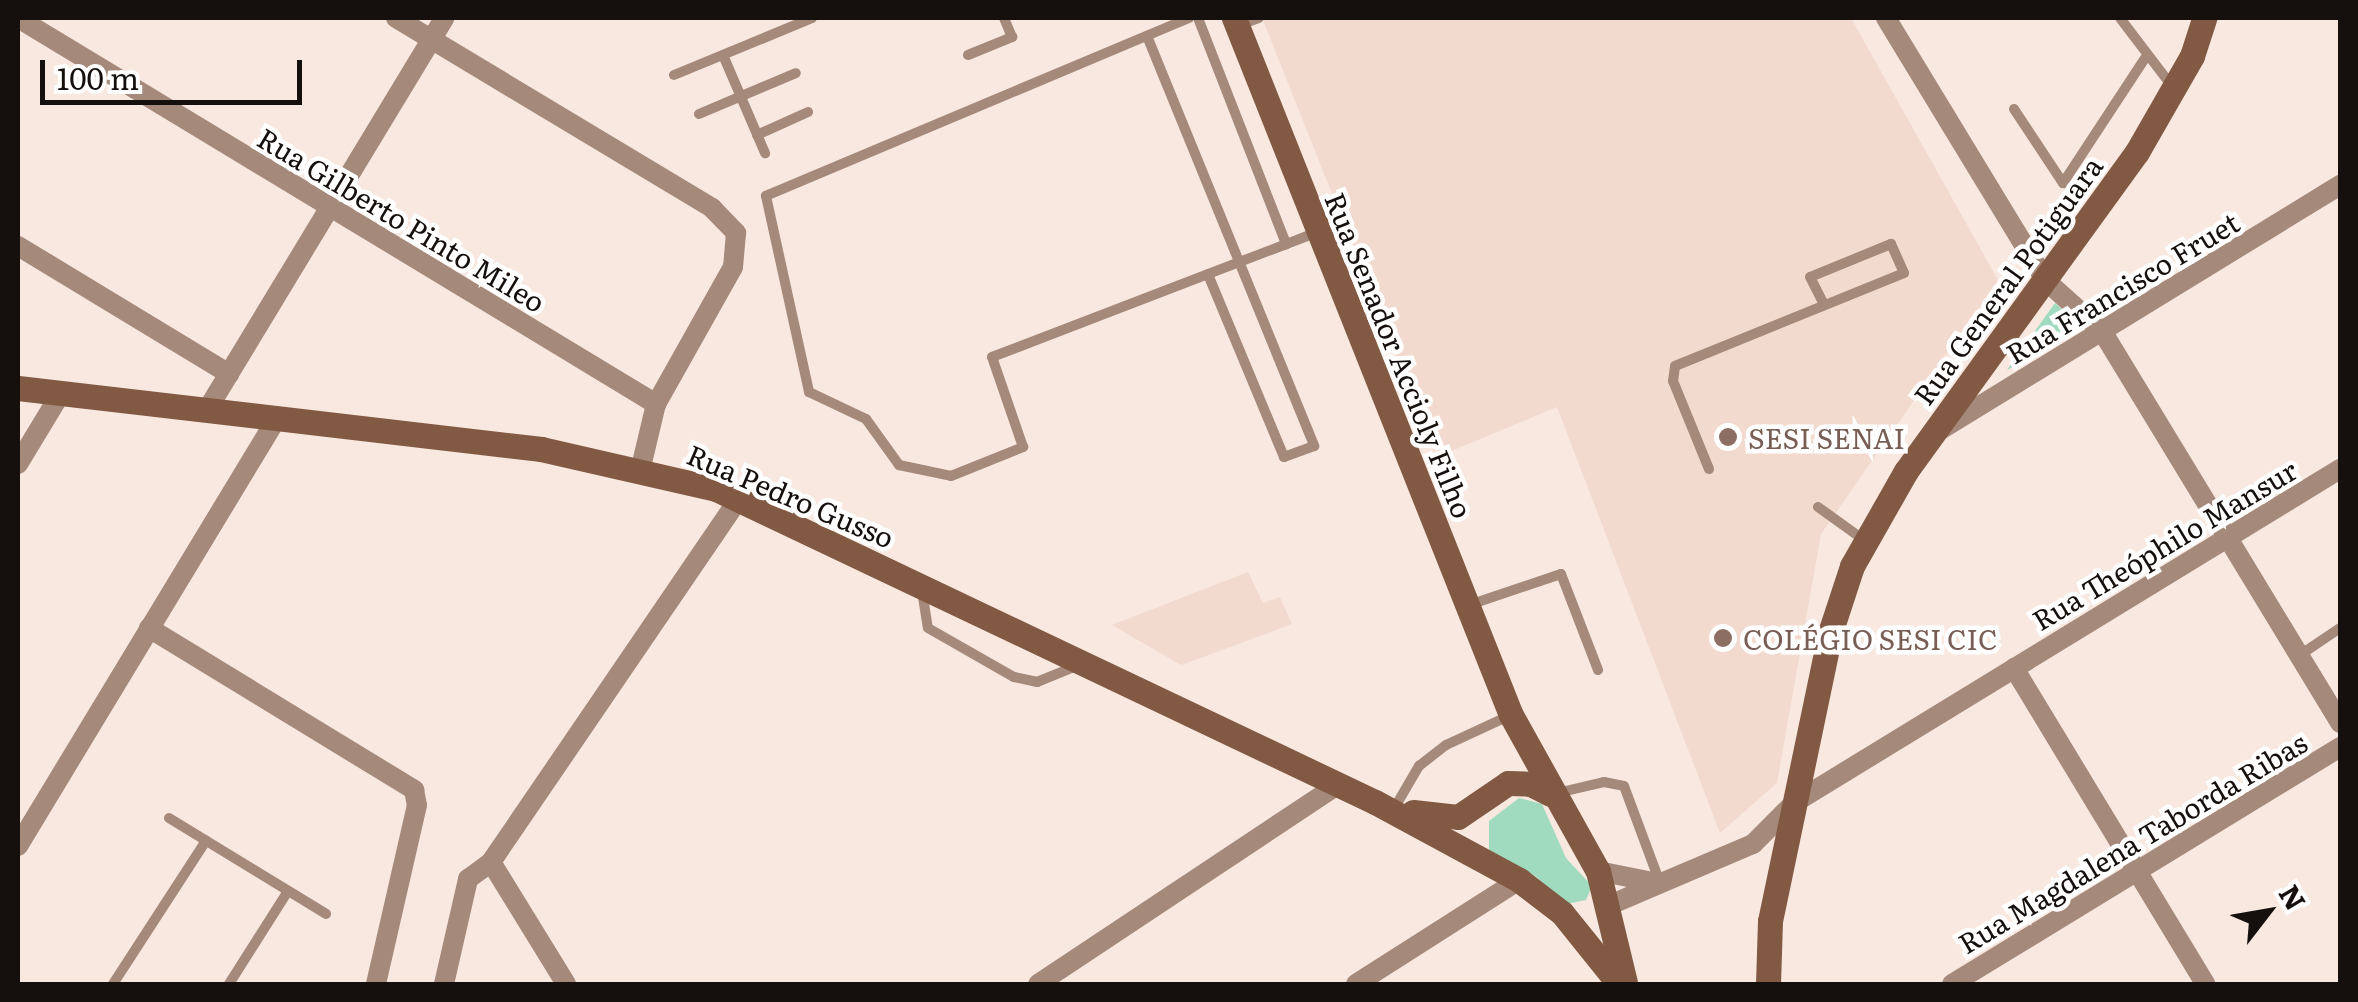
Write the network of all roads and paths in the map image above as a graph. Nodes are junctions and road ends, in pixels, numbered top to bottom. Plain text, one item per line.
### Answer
1 (18, 18) edge
2 (396, 18) edge
3 (444, 18) edge
4 (812, 18) edge
5 (1004, 18) edge
6 (1190, 18) edge
7 (1198, 18) edge
8 (1886, 18) edge
9 (2120, 18) edge
10 (2204, 18) edge
11 (1243, 20) edge
12 (1147, 36) junction
13 (431, 38) junction
14 (723, 54) junction
15 (968, 55) dead end
16 (2145, 58) junction
17 (796, 74) dead end
18 (674, 75) dead end
19 (2175, 90) junction
20 (741, 96) junction
21 (2014, 109) dead end
22 (808, 112) dead end
23 (699, 114) dead end
24 (756, 135) junction
25 (764, 153) dead end
26 (2340, 185) edge
27 (330, 206) junction
28 (1318, 231) junction
29 (1286, 244) junction
30 (18, 246) edge
31 (1236, 264) junction
32 (1208, 274) junction
33 (2045, 280) junction
34 (1823, 303) junction
35 (2102, 331) junction
36 (228, 374) junction
37 (18, 388) edge
38 (61, 393) junction
39 (656, 404) junction
40 (207, 410) junction
41 (277, 418) junction
42 (1932, 435) junction
43 (18, 464) edge
44 (641, 467) junction
45 (1710, 469) dead end
46 (2340, 469) edge
47 (738, 498) junction
48 (1818, 506) dead end
49 (2228, 538) junction
50 (1864, 540) junction
51 (922, 585) junction
52 (1468, 606) junction
53 (149, 628) junction
54 (2340, 628) edge
55 (2300, 656) junction
56 (1084, 662) junction
57 (2014, 668) junction
58 (1598, 670) dead end
59 (1510, 714) junction
60 (2340, 723) edge
61 (2340, 748) edge
62 (1339, 784) junction
63 (1495, 788) junction
64 (1551, 794) junction
65 (1794, 803) junction
66 (1385, 804) junction
67 (1473, 807) junction
68 (169, 818) dead end
69 (206, 841) junction
70 (18, 846) edge
71 (1468, 852) junction
72 (491, 862) junction
73 (1598, 870) junction
74 (2137, 872) junction
75 (1519, 880) junction
76 (1660, 882) junction
77 (288, 891) junction
78 (1605, 907) junction
79 (326, 914) dead end
80 (1572, 924) junction
81 (113, 984) edge
82 (229, 984) edge
83 (376, 984) edge
84 (444, 984) edge
85 (566, 984) edge
86 (1038, 984) edge
87 (1356, 984) edge
88 (1622, 984) edge
89 (1768, 984) edge
90 (1952, 984) edge
91 (2205, 984) edge

1 - 27 street, Rua Gilberto Pinto Mileo
2 - 13 street
3 - 13 street
4 - 14 lane
5 - 15 lane
6 - 12 lane
7 - 29 lane
8 - 33 street
9 - 16 lane
10 - 19 main road, Rua General Potiguara
11 - 28 main road, Rua Senador Accioly Filho
12 - 31 lane
12 - 32 lane
13 - 27 street
13 - 39 street
14 - 18 lane
14 - 20 lane
16 - 19 lane
16 - 21 lane
17 - 20 lane
19 - 33 main road, Rua General Potiguara
20 - 23 lane
20 - 24 lane
22 - 24 lane
24 - 25 lane
26 - 35 street, Rua Francisco Fruet
27 - 36 street
27 - 39 street, Rua Gilberto Pinto Mileo
28 - 29 lane
28 - 52 main road, Rua Senador Accioly Filho
29 - 31 lane
30 - 36 street
31 - 32 lane
31 - 32 lane
33 - 35 street
33 - 42 main road, Rua General Potiguara
34 - 34 lane
34 - 45 lane
35 - 42 street, Rua Francisco Fruet
35 - 49 street
36 - 40 street
37 - 38 main road, Rua Pedro Gusso
38 - 40 main road, Rua Pedro Gusso
38 - 43 street
39 - 44 street
40 - 41 main road, Rua Pedro Gusso
41 - 44 main road, Rua Pedro Gusso
41 - 53 street
42 - 50 main road, Rua General Potiguara
44 - 47 main road, Rua Pedro Gusso
46 - 49 street, Rua Theóphilo Mansur
47 - 51 main road, Rua Pedro Gusso
47 - 72 street
48 - 50 lane
49 - 55 street
49 - 57 street, Rua Theóphilo Mansur
50 - 65 main road, Rua General Potiguara
51 - 56 main road, Rua Pedro Gusso
51 - 56 lane
52 - 58 lane
52 - 59 main road, Rua Senador Accioly Filho
53 - 70 street
53 - 83 street
54 - 55 lane
55 - 60 street
56 - 62 main road, Rua Pedro Gusso
57 - 65 street, Rua Theóphilo Mansur
57 - 74 street
59 - 63 main road, Rua Senador Accioly Filho
59 - 64 main road, Rua Senador Accioly Filho
59 - 66 lane
61 - 74 street, Rua Magdalena Taborda Ribas
62 - 66 main road, Rua Pedro Gusso
62 - 86 street
63 - 64 main road
63 - 67 main road
64 - 73 main road, Rua Pedro Gusso
64 - 76 lane
65 - 76 street, Rua Theóphilo Mansur
65 - 89 main road, Rua General Potiguara
66 - 67 main road, Rua Pedro Gusso
66 - 71 main road, Rua Pedro Gusso
67 - 71 main road
68 - 69 lane
69 - 77 lane
69 - 81 lane
71 - 75 main road, Rua Pedro Gusso
72 - 84 street
72 - 85 street
73 - 76 street
73 - 78 main road, Rua Pedro Gusso
74 - 90 street, Rua Magdalena Taborda Ribas
74 - 91 street
75 - 80 main road, Rua Pedro Gusso
75 - 87 street
76 - 78 street, Rua Theóphilo Mansur
77 - 79 lane
77 - 82 lane
78 - 80 main road
78 - 88 main road, Rua Pedro Gusso
80 - 88 main road, Rua Pedro Gusso

